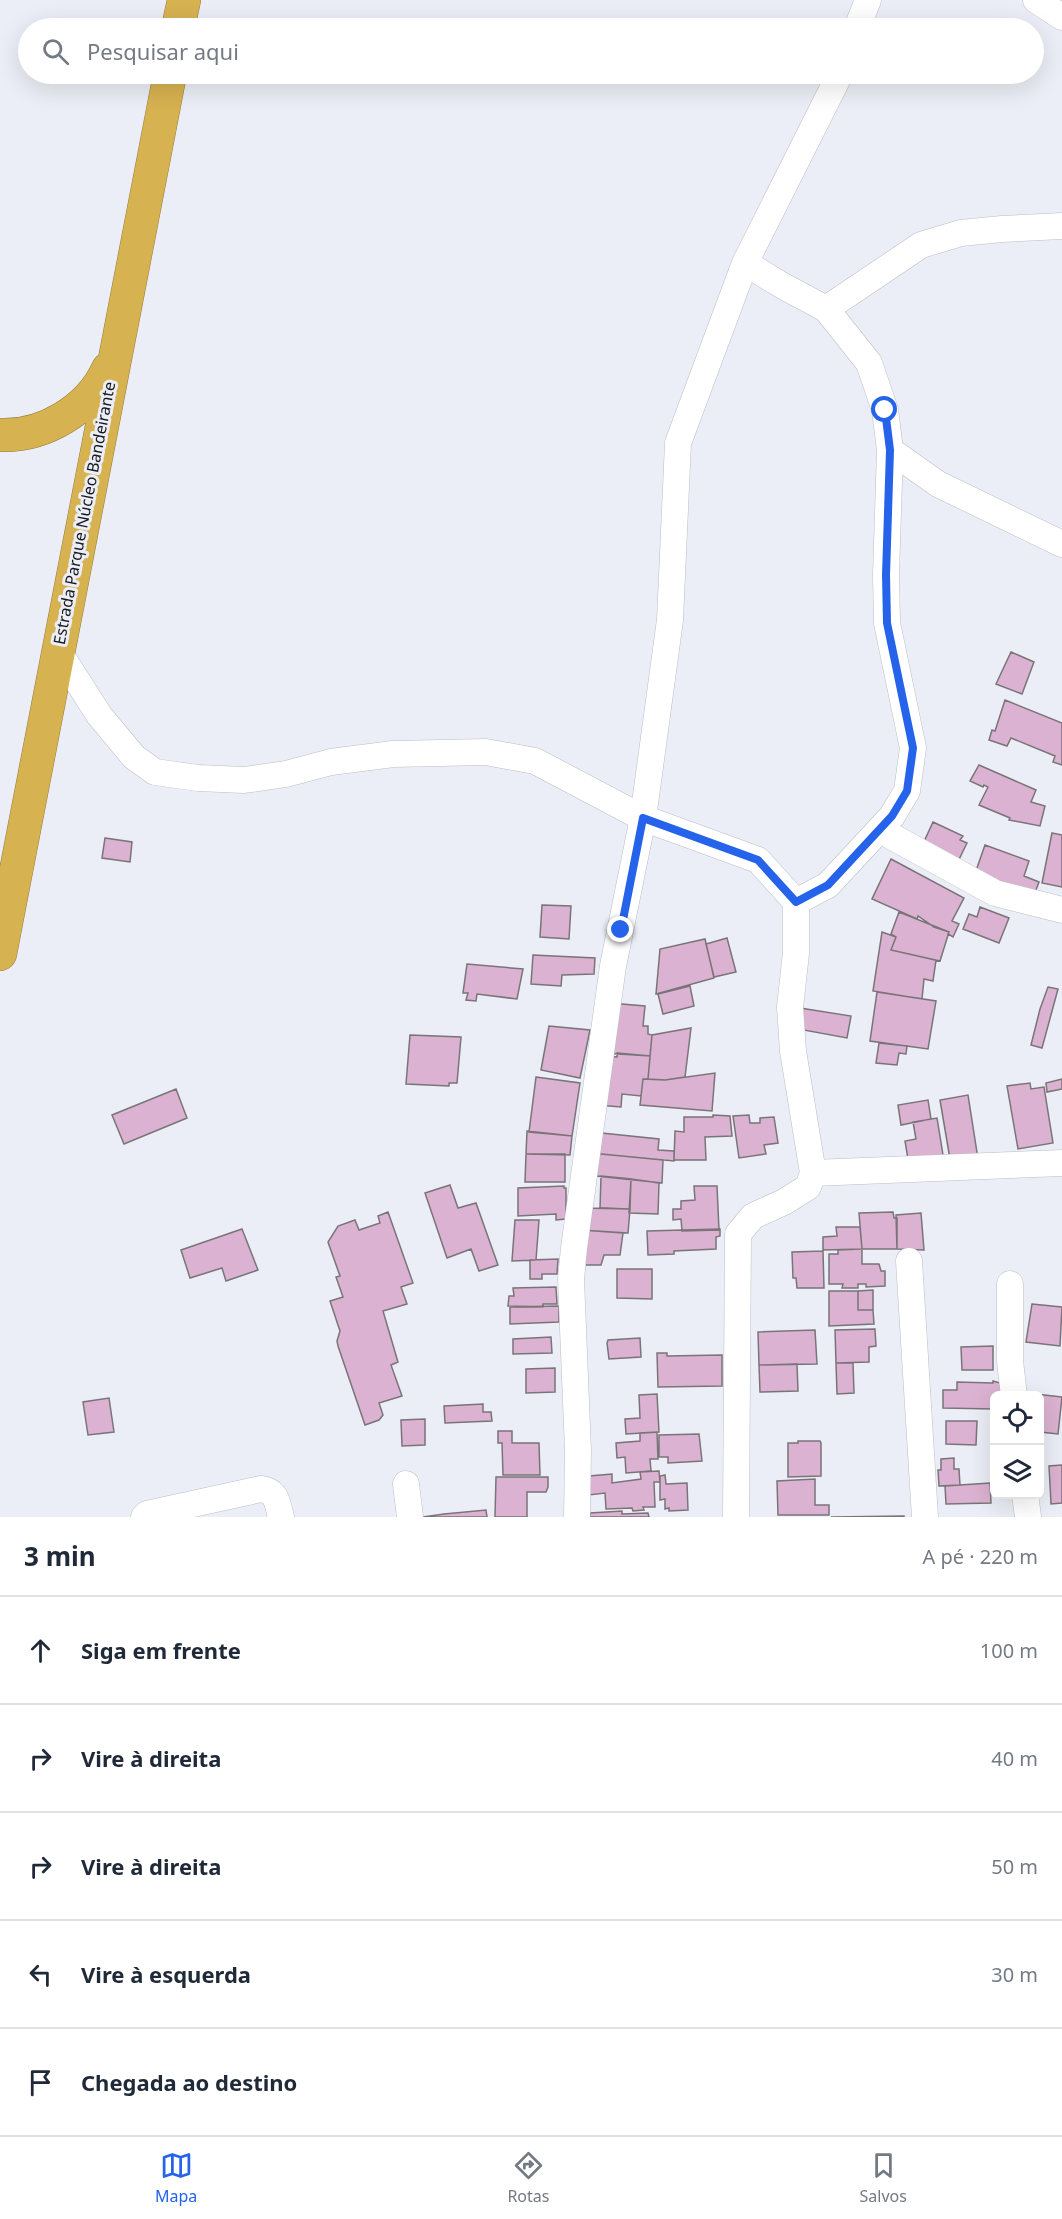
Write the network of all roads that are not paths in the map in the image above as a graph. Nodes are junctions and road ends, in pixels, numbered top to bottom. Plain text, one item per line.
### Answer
1 (184, 0) edge
2 (868, 0) edge
3 (1036, 0) edge
4 (1062, 17) edge
5 (180, 18) edge
6 (861, 18) edge
7 (168, 84) edge
8 (835, 84) edge
9 (1062, 226) edge
10 (745, 263) junction
11 (826, 309) junction
12 (118, 334) junction
13 (0, 435) edge
14 (890, 450) junction
15 (1062, 544) edge
16 (57, 649) junction
17 (643, 818) junction
18 (880, 830) junction
19 (796, 902) junction
20 (1062, 910) edge
21 (0, 954) edge
22 (1062, 1163) edge
23 (813, 1173) junction
24 (909, 1261) dead end
25 (1010, 1284) dead end
26 (1014, 1391) edge
27 (406, 1484) dead end
28 (1026, 1499) edge
29 (144, 1517) edge
30 (281, 1517) edge
31 (410, 1517) edge
32 (577, 1517) edge
33 (736, 1517) edge
34 (925, 1517) edge
35 (1028, 1517) edge

1 - 5 highway
2 - 6 street
3 - 4 street
7 - 12 highway, Estrada Parque Núcleo Bandeirante
8 - 10 street
9 - 11 street
10 - 11 street
10 - 17 street
11 - 14 street
12 - 13 highway
12 - 16 highway, Estrada Parque Núcleo Bandeirante
14 - 15 street
14 - 18 street
16 - 17 street
16 - 21 highway, Estrada Parque Núcleo Bandeirante
17 - 19 street
17 - 32 street
18 - 19 street
18 - 20 street
19 - 23 street
22 - 23 street
23 - 33 street
24 - 34 street
25 - 26 street
27 - 31 street
28 - 35 street
29 - 30 street

